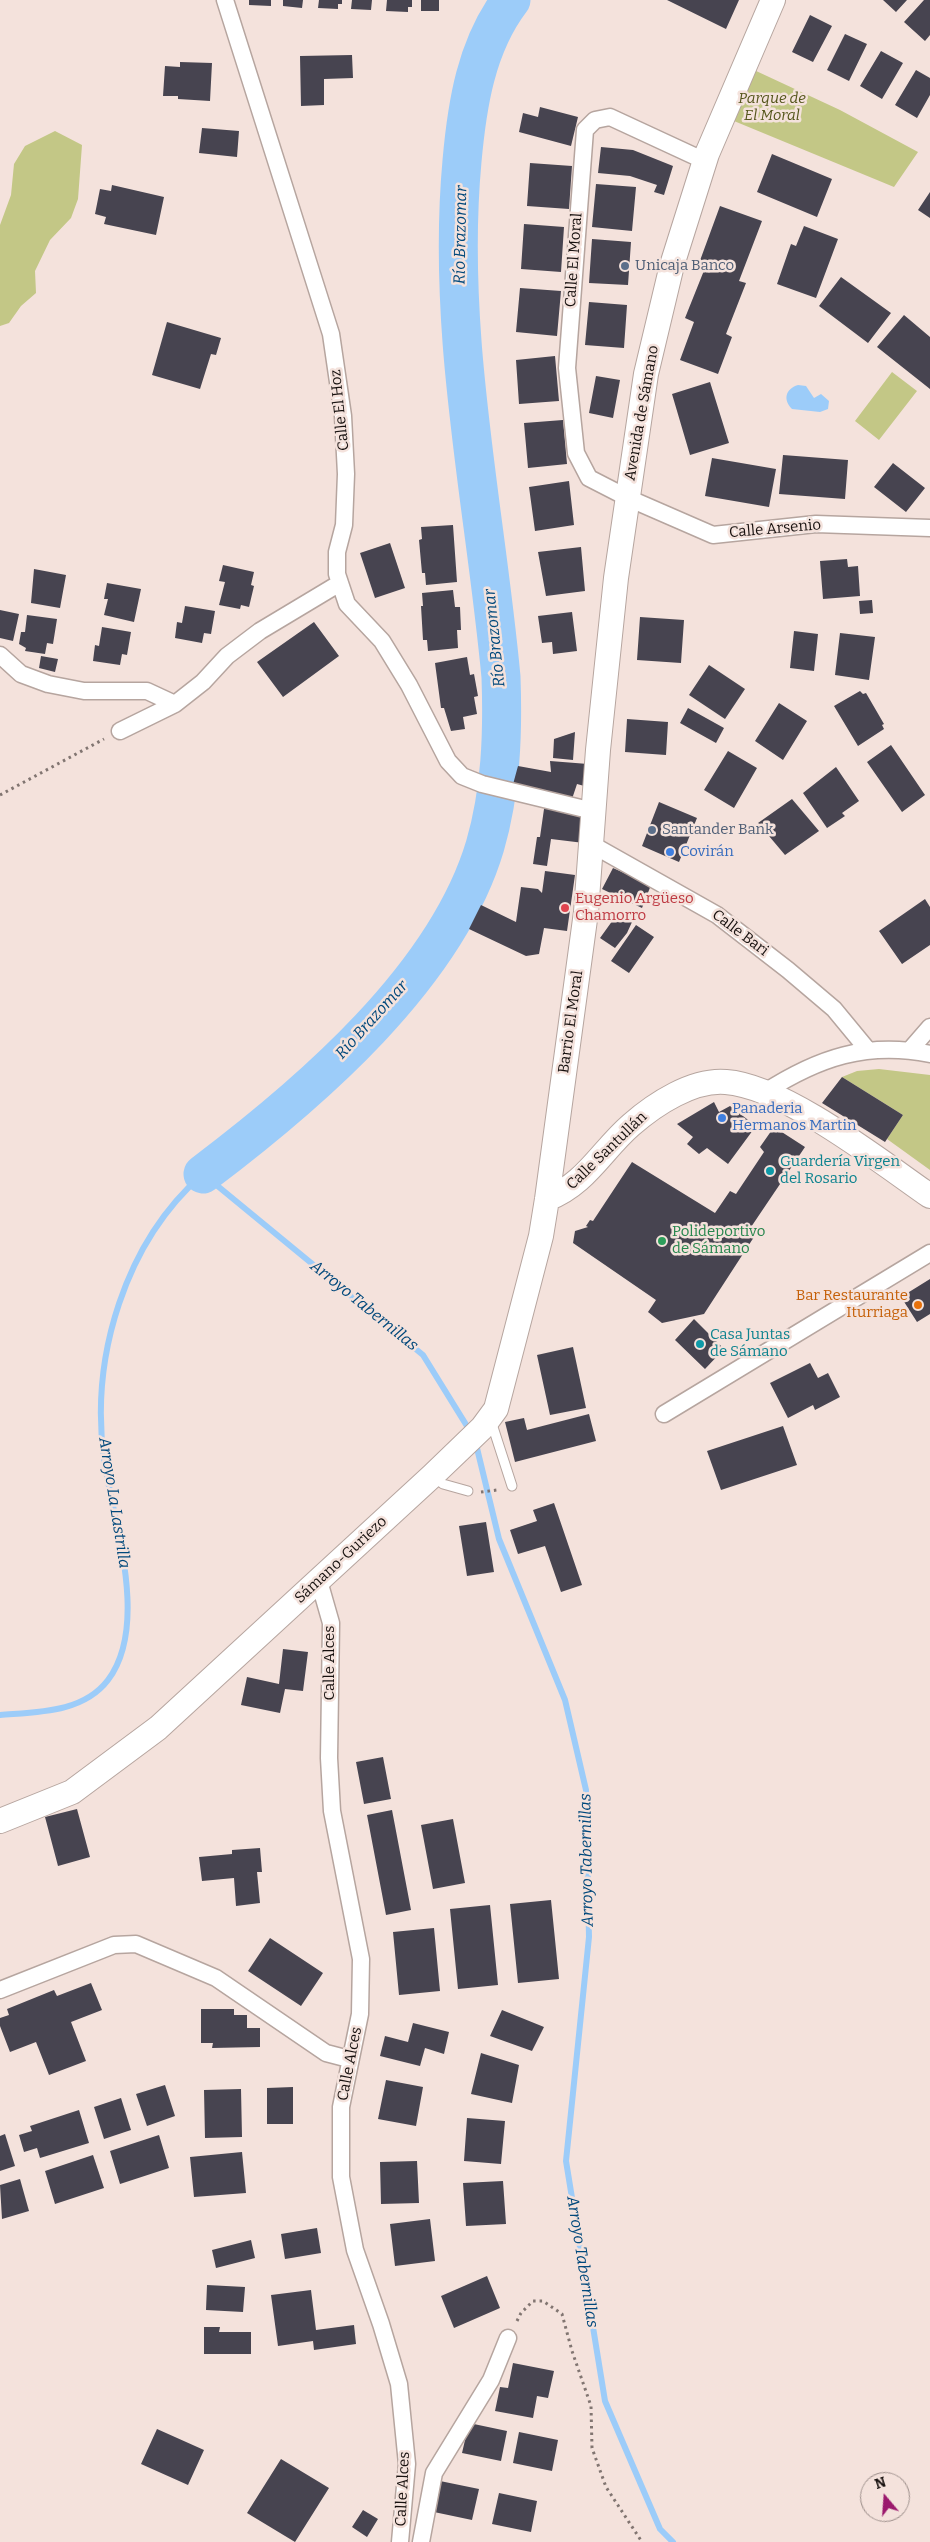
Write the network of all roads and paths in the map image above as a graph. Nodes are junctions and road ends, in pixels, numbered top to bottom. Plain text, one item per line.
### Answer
1 (225, 0) edge
2 (772, 0) edge
3 (705, 161) junction
4 (628, 498) junction
5 (930, 528) edge
6 (340, 583) junction
7 (0, 655) edge
8 (175, 704) junction
9 (120, 730) joint
10 (0, 795) edge
11 (593, 811) junction
12 (591, 844) junction
13 (930, 1027) edge
14 (867, 1049) junction
15 (910, 1050) junction
16 (930, 1054) edge
17 (766, 1092) junction
18 (930, 1196) edge
19 (547, 1199) junction
20 (930, 1253) edge
21 (664, 1414) dead end
22 (486, 1423) junction
23 (432, 1476) junction
24 (512, 1486) dead end
25 (498, 1490) dead end
26 (473, 1492) joint
27 (320, 1581) junction
28 (0, 1822) edge
29 (0, 1990) edge
30 (349, 2059) junction
31 (508, 2338) joint
32 (400, 2542) edge
33 (420, 2542) edge
34 (642, 2542) edge

1 - 6 street, Calle El Hoz
2 - 3 street, Avenida de Sámano
3 - 4 street, Avenida de Sámano
3 - 4 street, Calle El Moral
4 - 5 street, Calle Arsenio
4 - 11 street, Avenida de Sámano
6 - 8 street
6 - 11 street, Calle El Hoz
7 - 8 street
8 - 9 street
9 - 10 path
11 - 12 street, Avenida de Sámano
12 - 14 street, Calle Bari
12 - 19 street, Barrio El Moral
13 - 15 street
14 - 15 street
14 - 17 street
15 - 16 street
17 - 18 street, Calle Santullán
17 - 19 street, Calle Santullán
19 - 22 street, Sámano-Guriezo
20 - 21 street
22 - 23 street, Sámano-Guriezo
22 - 24 lane
23 - 26 lane
23 - 27 street, Sámano-Guriezo
25 - 26 path
27 - 28 street, Sámano-Guriezo
27 - 30 street, Calle Alces
29 - 30 street
30 - 32 street, Calle Alces
31 - 33 street
31 - 34 path

